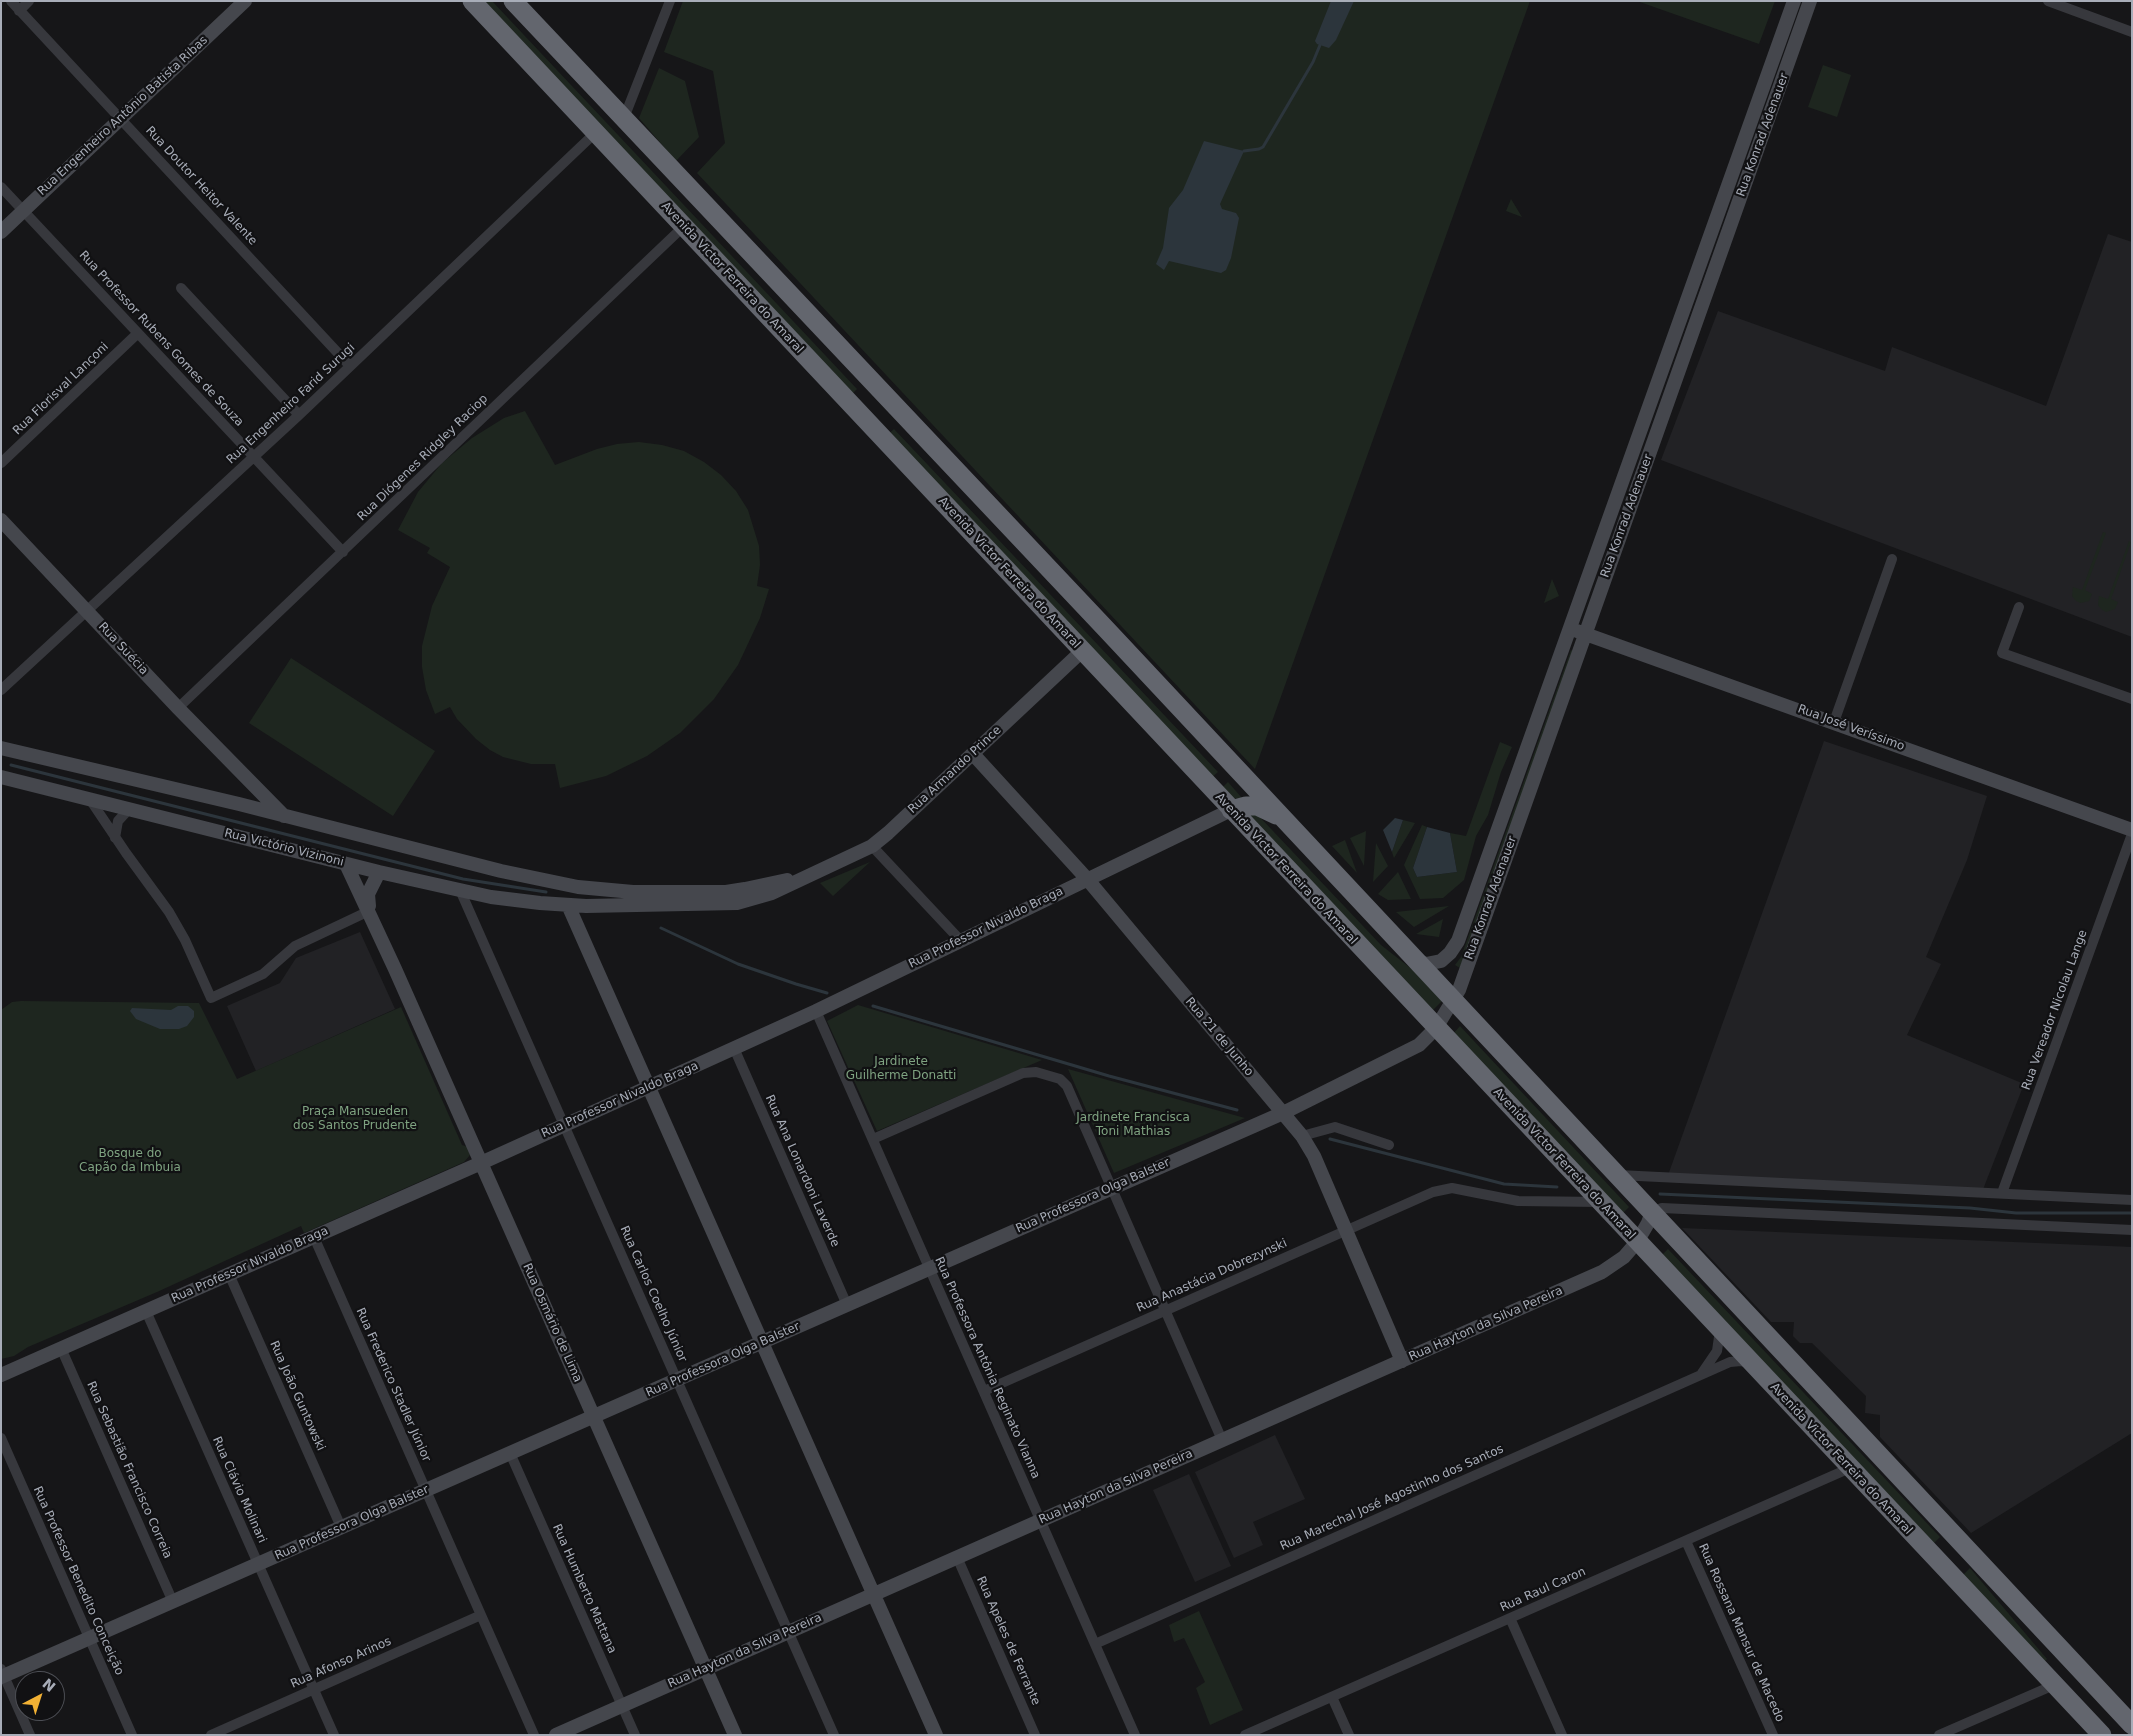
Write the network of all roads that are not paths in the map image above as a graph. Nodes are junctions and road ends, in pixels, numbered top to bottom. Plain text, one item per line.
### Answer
1 (11, 1) edge
2 (30, 1) edge
3 (245, 1) edge
4 (472, 1) edge
5 (513, 1) edge
6 (670, 1) edge
7 (1794, 1) edge
8 (1810, 1) edge
9 (2048, 1) edge
10 (20, 11) junction
11 (2132, 32) edge
12 (121, 118) junction
13 (624, 118) junction
14 (595, 133) junction
15 (1, 187) edge
16 (23, 211) junction
17 (684, 226) junction
18 (1, 232) edge
19 (180, 288) dead end
20 (138, 333) junction
21 (350, 366) junction
22 (872, 382) junction
23 (849, 404) junction
24 (899, 410) junction
25 (299, 415) junction
26 (876, 432) junction
27 (253, 457) junction
28 (1, 463) edge
29 (1, 520) edge
30 (343, 552) junction
31 (1892, 559) dead end
32 (2018, 607) dead end
33 (87, 610) junction
34 (1570, 628) junction
35 (1586, 634) junction
36 (1082, 651) junction
37 (1, 690) edge
38 (2132, 699) edge
39 (178, 708) junction
40 (1834, 722) junction
41 (1, 748) edge
42 (973, 754) junction
43 (1, 777) edge
44 (245, 777) junction
45 (89, 798) junction
46 (239, 804) junction
47 (129, 809) junction
48 (1231, 810) junction
49 (285, 816) junction
50 (1280, 816) junction
51 (2132, 830) edge
52 (2132, 834) edge
53 (115, 838) junction
54 (872, 846) junction
55 (346, 864) junction
56 (379, 872) junction
57 (816, 872) junction
58 (1088, 880) junction
59 (460, 890) junction
60 (568, 905) junction
61 (370, 911) junction
62 (961, 941) junction
63 (1414, 958) junction
64 (1454, 1000) junction
65 (816, 1010) junction
66 (1436, 1028) junction
67 (734, 1048) junction
68 (649, 1086) junction
69 (1283, 1113) junction
70 (564, 1125) junction
71 (1302, 1136) junction
72 (873, 1139) junction
73 (1389, 1145) dead end
74 (481, 1162) junction
75 (1617, 1175) junction
76 (1112, 1188) junction
77 (2002, 1194) junction
78 (2132, 1200) edge
79 (1600, 1202) junction
80 (1652, 1212) junction
81 (1346, 1230) junction
82 (2132, 1230) edge
83 (314, 1237) junction
84 (1637, 1242) junction
85 (930, 1268) junction
86 (229, 1274) junction
87 (846, 1305) junction
88 (1165, 1310) junction
89 (146, 1311) junction
90 (1720, 1330) junction
91 (762, 1342) junction
92 (61, 1348) junction
93 (1402, 1361) junction
94 (1752, 1364) junction
95 (1, 1375) edge
96 (1700, 1375) junction
97 (677, 1380) junction
98 (984, 1391) junction
99 (594, 1416) junction
100 (1, 1438) edge
101 (1222, 1440) junction
102 (510, 1453) junction
103 (1850, 1468) junction
104 (426, 1490) junction
105 (1041, 1521) junction
106 (342, 1527) junction
107 (1686, 1541) junction
108 (957, 1558) junction
109 (258, 1564) junction
110 (874, 1594) junction
111 (173, 1602) junction
112 (481, 1615) junction
113 (1510, 1618) junction
114 (788, 1632) junction
115 (90, 1638) junction
116 (1095, 1644) junction
117 (706, 1669) junction
118 (2, 1674) edge
119 (2054, 1685) junction
120 (314, 1689) junction
121 (1332, 1696) junction
122 (622, 1706) junction
123 (2132, 1725) edge
124 (30, 1735) edge
125 (132, 1735) edge
126 (211, 1735) edge
127 (334, 1735) edge
128 (534, 1735) edge
129 (556, 1735) edge
130 (634, 1735) edge
131 (735, 1735) edge
132 (834, 1735) edge
133 (936, 1735) edge
134 (1035, 1735) edge
135 (1135, 1735) edge
136 (1245, 1735) edge
137 (1349, 1735) edge
138 (1562, 1735) edge
139 (1773, 1735) edge
140 (1939, 1735) edge
141 (2102, 1735) edge

1 - 10 street, Rua Doutor Heitor Valente
2 - 10 street
3 - 12 street, Rua Engenheiro Antônio Batista Ribas
4 - 14 highway, Avenida Victor Ferreira do Amaral
5 - 13 highway
6 - 13 street
7 - 34 street, Rua Konrad Adenauer
8 - 35 street, Rua Konrad Adenauer
9 - 11 street
10 - 12 street, Rua Doutor Heitor Valente
12 - 16 street, Rua Engenheiro Antônio Batista Ribas
12 - 21 street, Rua Doutor Heitor Valente
13 - 22 highway
14 - 17 highway, Avenida Victor Ferreira do Amaral
14 - 21 street, Rua Engenheiro Farid Surugi
15 - 16 street, Rua Professor Rubens Gomes de Souza
16 - 18 street, Rua Engenheiro Antônio Batista Ribas
16 - 20 street, Rua Professor Rubens Gomes de Souza
17 - 23 highway, Avenida Victor Ferreira do Amaral
17 - 30 street, Rua Diógenes Ridgley Raciop
19 - 25 street
20 - 27 street, Rua Professor Rubens Gomes de Souza
20 - 28 street, Rua Florisval Lançoni
21 - 25 street, Rua Engenheiro Farid Surugi
22 - 23 highway
22 - 24 highway
23 - 26 highway, Avenida Victor Ferreira do Amaral
24 - 26 highway
24 - 50 highway
25 - 27 street, Rua Engenheiro Farid Surugi
26 - 36 highway, Avenida Victor Ferreira do Amaral
27 - 30 street, Rua Professor Rubens Gomes de Souza
27 - 33 street, Rua Engenheiro Farid Surugi
29 - 33 street, Rua Suécia
30 - 39 street, Rua Diógenes Ridgley Raciop
31 - 40 street
32 - 38 street
33 - 37 street, Rua Engenheiro Farid Surugi
33 - 39 street, Rua Suécia
34 - 35 street, Rua José Veríssimo
34 - 63 street, Rua Konrad Adenauer
35 - 40 street, Rua José Veríssimo
35 - 64 street, Rua Konrad Adenauer
36 - 42 street, Rua Armando Prince
36 - 48 highway, Avenida Victor Ferreira do Amaral
39 - 44 street, Rua Suécia
40 - 51 street, Rua José Veríssimo
41 - 46 street
42 - 54 street, Rua Armando Prince
42 - 58 street, Rua 21 de Junho
43 - 45 street, Rua Victório Vizinoni
44 - 46 street
44 - 49 street, Rua Suécia
45 - 47 street, Rua Victório Vizinoni
45 - 53 street
46 - 49 street
47 - 53 street
47 - 55 street, Rua Victório Vizinoni
48 - 50 highway
48 - 58 street, Rua Professor Nivaldo Braga
48 - 66 highway, Avenida Victor Ferreira do Amaral
49 - 57 street, Rua Armando Prince
50 - 63 highway
52 - 77 street, Rua Vereador Nicolau Lange
53 - 61 street
54 - 57 street, Rua Armando Prince
54 - 62 street
55 - 56 street, Rua Victório Vizinoni
55 - 61 street, Rua Osmário de Lima
56 - 59 street, Rua Victório Vizinoni
56 - 61 street, Rua Osmário de Lima
57 - 60 street, Rua Armando Prince
58 - 62 street, Rua Professor Nivaldo Braga
58 - 69 street, Rua 21 de Junho
59 - 60 street, Rua Victório Vizinoni
59 - 70 street, Rua Carlos Coelho Júnior
60 - 68 street
61 - 74 street, Rua Osmário de Lima
62 - 65 street, Rua Professor Nivaldo Braga
63 - 64 highway
64 - 66 street, Rua Konrad Adenauer
64 - 75 highway
65 - 67 street, Rua Professor Nivaldo Braga
65 - 72 street, Rua Professora Antônia Reginato Vianna
66 - 69 street, Rua Professora Olga Balster
66 - 79 highway, Avenida Victor Ferreira do Amaral
67 - 68 street, Rua Professor Nivaldo Braga
67 - 87 street, Rua Ana Lonardoni Laverde
68 - 70 street, Rua Professor Nivaldo Braga
68 - 91 street
69 - 71 street, Rua 21 de Junho
69 - 76 street, Rua Professora Olga Balster
70 - 74 street, Rua Professor Nivaldo Braga
70 - 97 street, Rua Carlos Coelho Júnior
71 - 73 street
71 - 81 street, Rua 21 de Junho
72 - 76 street
72 - 85 street, Rua Professora Antônia Reginato Vianna
74 - 83 street, Rua Professor Nivaldo Braga
74 - 99 street, Rua Osmário de Lima
75 - 77 street
75 - 80 highway
76 - 85 street, Rua Professora Olga Balster
76 - 88 street
77 - 78 street
79 - 81 street, Rua Anastácia Dobrezynski
79 - 84 highway, Avenida Victor Ferreira do Amaral
80 - 82 street
80 - 84 street, Rua Hayton da Silva Pereira
80 - 123 highway
81 - 88 street, Rua Anastácia Dobrezynski
81 - 93 street, Rua 21 de Junho
83 - 86 street, Rua Professor Nivaldo Braga
83 - 104 street, Rua Frederico Stadler Júnior
84 - 90 highway, Avenida Victor Ferreira do Amaral
84 - 93 street, Rua Hayton da Silva Pereira
85 - 87 street, Rua Professora Olga Balster
85 - 98 street, Rua Professora Antônia Reginato Vianna
86 - 89 street, Rua Professor Nivaldo Braga
86 - 106 street, Rua João Guntowski
87 - 91 street, Rua Professora Olga Balster
88 - 98 street, Rua Anastácia Dobrezynski
88 - 101 street
89 - 92 street, Rua Professor Nivaldo Braga
89 - 109 street, Rua Clávio Molinari
90 - 94 highway, Avenida Victor Ferreira do Amaral
90 - 96 street
91 - 97 street, Rua Professora Olga Balster
91 - 110 street
92 - 95 street, Rua Professor Nivaldo Braga
92 - 111 street, Rua Sebastião Francisco Correia
93 - 101 street, Rua Hayton da Silva Pereira
94 - 96 street, Rua Marechal José Agostinho dos Santos
94 - 103 highway, Avenida Victor Ferreira do Amaral
96 - 116 street, Rua Marechal José Agostinho dos Santos
97 - 99 street, Rua Professora Olga Balster
97 - 114 street, Rua Carlos Coelho Júnior
98 - 105 street, Rua Professora Antônia Reginato Vianna
99 - 102 street, Rua Professora Olga Balster
99 - 117 street, Rua Osmário de Lima
100 - 115 street, Rua Professor Benedito Conceição
101 - 105 street, Rua Hayton da Silva Pereira
102 - 104 street, Rua Professora Olga Balster
102 - 122 street, Rua Humberto Mattana
103 - 107 street, Rua Raul Caron
103 - 119 highway, Avenida Victor Ferreira do Amaral
104 - 106 street, Rua Professora Olga Balster
104 - 112 street, Rua Frederico Stadler Júnior
105 - 108 street, Rua Hayton da Silva Pereira
105 - 116 street, Rua Professora Antônia Reginato Vianna
106 - 109 street, Rua Professora Olga Balster
107 - 113 street, Rua Raul Caron
107 - 139 street, Rua Rossana Mansur de Macedo
108 - 110 street, Rua Hayton da Silva Pereira
108 - 134 street, Rua Apeles de Ferrante
109 - 111 street, Rua Professora Olga Balster
109 - 120 street, Rua Clávio Molinari
110 - 114 street, Rua Hayton da Silva Pereira
110 - 133 street
111 - 115 street, Rua Professora Olga Balster
112 - 120 street, Rua Afonso Arinos
112 - 128 street, Rua Frederico Stadler Júnior
113 - 121 street, Rua Raul Caron
113 - 138 street
114 - 117 street, Rua Hayton da Silva Pereira
114 - 132 street, Rua Carlos Coelho Júnior
115 - 118 street, Rua Professora Olga Balster
115 - 125 street, Rua Professor Benedito Conceição
116 - 135 street, Rua Professora Antônia Reginato Vianna
117 - 122 street, Rua Hayton da Silva Pereira
117 - 131 street, Rua Osmário de Lima
118 - 124 street
119 - 140 street
119 - 141 highway, Avenida Victor Ferreira do Amaral
120 - 126 street, Rua Afonso Arinos
120 - 127 street, Rua Clávio Molinari
121 - 136 street, Rua Raul Caron
121 - 137 street
122 - 129 street, Rua Hayton da Silva Pereira
122 - 130 street, Rua Humberto Mattana

